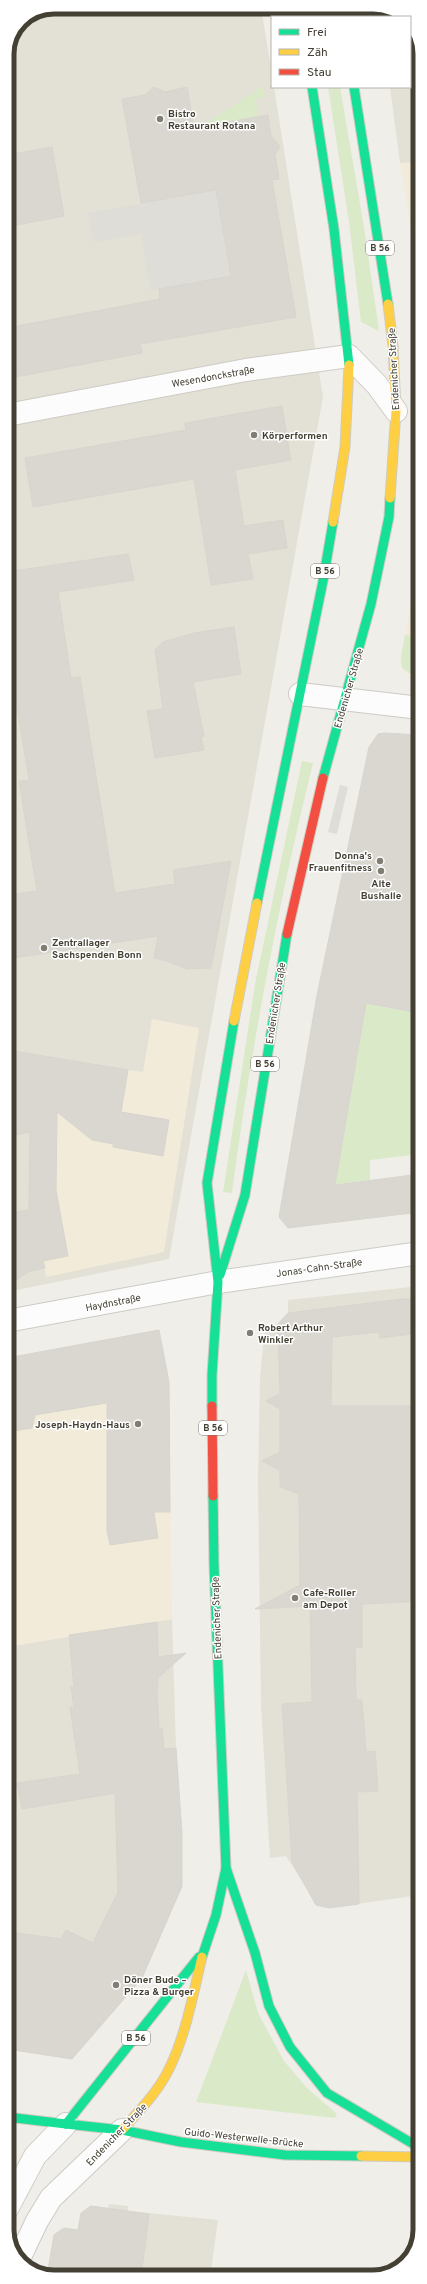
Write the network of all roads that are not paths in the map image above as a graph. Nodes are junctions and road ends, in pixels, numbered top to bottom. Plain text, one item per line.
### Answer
1 (312, 88) edge
2 (354, 88) edge
3 (349, 356) junction
4 (396, 411) junction
5 (14, 414) edge
6 (300, 694) junction
7 (345, 700) junction
8 (413, 707) edge
9 (413, 1253) edge
10 (218, 1282) junction
11 (14, 1320) edge
12 (226, 1868) junction
13 (204, 1950) junction
14 (14, 2118) edge
15 (66, 2124) junction
16 (122, 2130) junction
17 (413, 2144) edge
18 (413, 2157) edge
19 (14, 2196) edge
20 (22, 2253) edge

1 - 3 main road, Endenicher Straße / B 56
2 - 4 main road, Endenicher Straße / B 56
3 - 4 street
3 - 5 street, Wesendonckstraße
3 - 6 main road, Endenicher Straße / B 56
4 - 7 main road, Endenicher Straße / B 56
6 - 7 street
6 - 10 main road, Endenicher Straße / B 56
7 - 8 street
7 - 10 main road, Endenicher Straße / B 56
9 - 10 street, Jonas-Cahn-Straße
10 - 11 street, Haydnstraße
10 - 12 main road, Endenicher Straße / B 56
12 - 13 main road, Endenicher Straße / B 56
12 - 17 main road, B 56
13 - 15 main road, Endenicher Straße / B 56
13 - 16 main road, Endenicher Straße / B 56
14 - 15 main road, Guido-Westerwelle-Brücke
15 - 16 main road, Guido-Westerwelle-Brücke
15 - 19 street, Endenicher Straße
16 - 18 main road, Guido-Westerwelle-Brücke
16 - 20 street, Endenicher Straße

